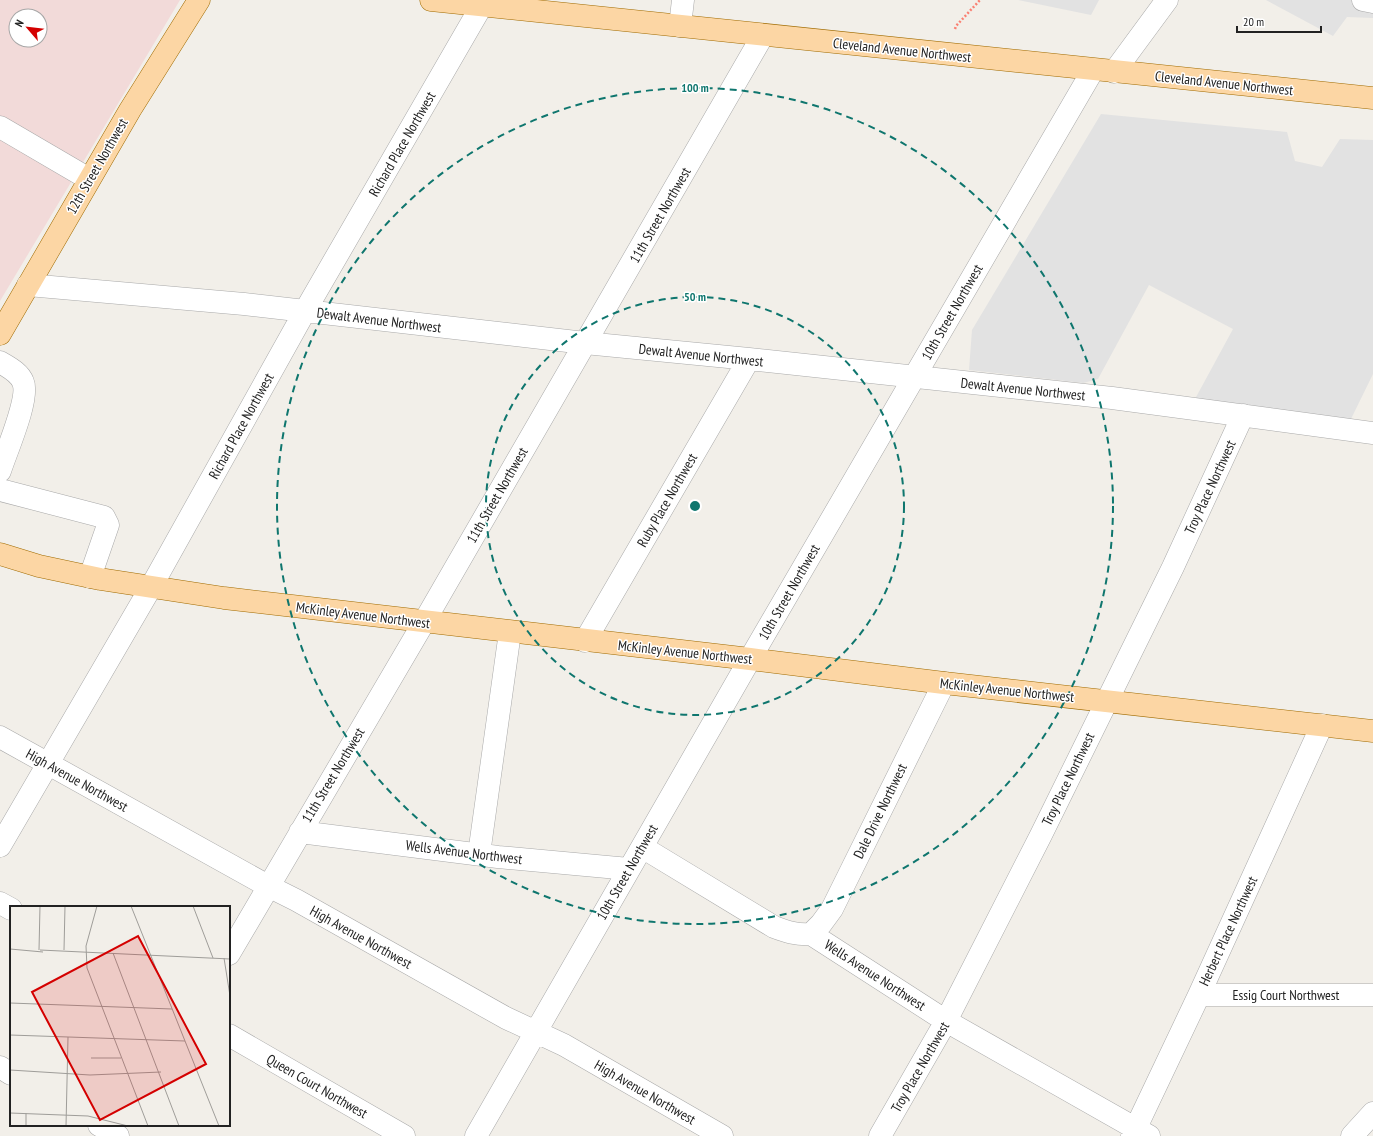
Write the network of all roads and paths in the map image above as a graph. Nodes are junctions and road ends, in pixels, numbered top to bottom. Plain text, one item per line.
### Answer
1 (199, 0) edge
2 (431, 0) edge
3 (683, 0) edge
4 (980, 0) edge
5 (1167, 0) edge
6 (1363, 0) edge
7 (1373, 2) edge
8 (513, 4) edge
9 (482, 5) junction
10 (680, 26) junction
11 (763, 35) junction
12 (946, 54) junction
13 (1104, 71) junction
14 (1373, 98) edge
15 (0, 127) edge
16 (89, 179) junction
17 (28, 285) junction
18 (305, 311) junction
19 (0, 334) edge
20 (585, 344) junction
21 (749, 359) junction
22 (0, 362) edge
23 (914, 377) junction
24 (1243, 415) junction
25 (1373, 433) edge
26 (0, 471) edge
27 (0, 490) edge
28 (0, 554) edge
29 (90, 577) junction
30 (151, 587) junction
31 (424, 622) junction
32 (510, 632) junction
33 (585, 641) junction
34 (750, 659) junction
35 (944, 683) junction
36 (1106, 701) junction
37 (1322, 725) junction
38 (1373, 730) edge
39 (0, 737) edge
40 (48, 764) junction
41 (300, 832) junction
42 (0, 846) edge
43 (642, 847) junction
44 (480, 854) junction
45 (629, 869) junction
46 (268, 886) junction
47 (0, 902) edge
48 (10, 908) edge
49 (811, 934) junction
50 (230, 952) edge
51 (1199, 995) junction
52 (1373, 995) edge
53 (946, 1021) junction
54 (536, 1032) junction
55 (230, 1036) edge
56 (0, 1067) edge
57 (10, 1073) edge
58 (1373, 1114) edge
59 (101, 1126) edge
60 (129, 1126) edge
61 (1139, 1134) edge
62 (118, 1136) edge
63 (124, 1136) edge
64 (404, 1136) edge
65 (476, 1136) edge
66 (722, 1136) edge
67 (880, 1136) edge
68 (1352, 1136) edge

1 - 16 main road, 12th Street Northwest
2 - 9 main road, Cleveland Avenue Northwest
3 - 10 street
4 - 12 path
5 - 13 street, 10th Street Northwest
6 - 7 street
8 - 9 main road, Cleveland Avenue Northwest
8 - 10 main road, Cleveland Avenue Northwest
9 - 18 street, Richard Place Northwest
10 - 11 main road, Cleveland Avenue Northwest
11 - 12 main road, Cleveland Avenue Northwest
11 - 20 street, 11th Street Northwest
12 - 13 main road, Cleveland Avenue Northwest
13 - 14 main road, Cleveland Avenue Northwest
13 - 23 street, 10th Street Northwest
15 - 16 street
16 - 17 main road, 12th Street Northwest
17 - 18 street, Dewalt Avenue Northwest
17 - 19 main road, 12th Street Northwest
18 - 20 street, Dewalt Avenue Northwest
18 - 30 street, Richard Place Northwest
20 - 21 street, Dewalt Avenue Northwest
20 - 31 street, 11th Street Northwest
21 - 23 street, Dewalt Avenue Northwest
21 - 33 street, Ruby Place Northwest
22 - 26 street
23 - 24 street, Dewalt Avenue Northwest
23 - 34 street, 10th Street Northwest
24 - 25 street, Dewalt Avenue Northwest
24 - 36 street, Troy Place Northwest
27 - 29 street
28 - 29 main road, McKinley Avenue Northwest
29 - 30 main road, McKinley Avenue Northwest
30 - 31 main road, McKinley Avenue Northwest
30 - 40 street, Richard Place Northwest
31 - 32 main road, McKinley Avenue Northwest
31 - 41 street, 11th Street Northwest
32 - 33 main road, McKinley Avenue Northwest
32 - 44 street
33 - 34 main road, McKinley Avenue Northwest
34 - 35 main road, McKinley Avenue Northwest
34 - 43 street, 10th Street Northwest
35 - 36 main road, McKinley Avenue Northwest
35 - 49 street, Dale Drive Northwest
36 - 37 main road, McKinley Avenue Northwest
36 - 53 street, Troy Place Northwest
37 - 38 main road, McKinley Avenue Northwest
37 - 51 street, Herbert Place Northwest
39 - 40 street, High Avenue Northwest
40 - 42 street, Richard Place Northwest
40 - 46 street, High Avenue Northwest
41 - 44 street, Wells Avenue Northwest
41 - 46 street, 11th Street Northwest
43 - 45 street, 10th Street Northwest
43 - 49 street, Wells Avenue Northwest
44 - 45 street, Wells Avenue Northwest
45 - 54 street, 10th Street Northwest
46 - 50 street, 11th Street Northwest
46 - 54 street, High Avenue Northwest
47 - 48 street
49 - 53 street, Wells Avenue Northwest
51 - 52 street, Essig Court Northwest
51 - 61 street, Herbert Place Northwest
53 - 61 street, Wells Avenue Northwest
53 - 67 street, Troy Place Northwest
54 - 65 street, 10th Street Northwest
54 - 66 street, High Avenue Northwest
55 - 64 street, Queen Court Northwest
56 - 57 street
58 - 68 street
59 - 62 street
60 - 63 street

